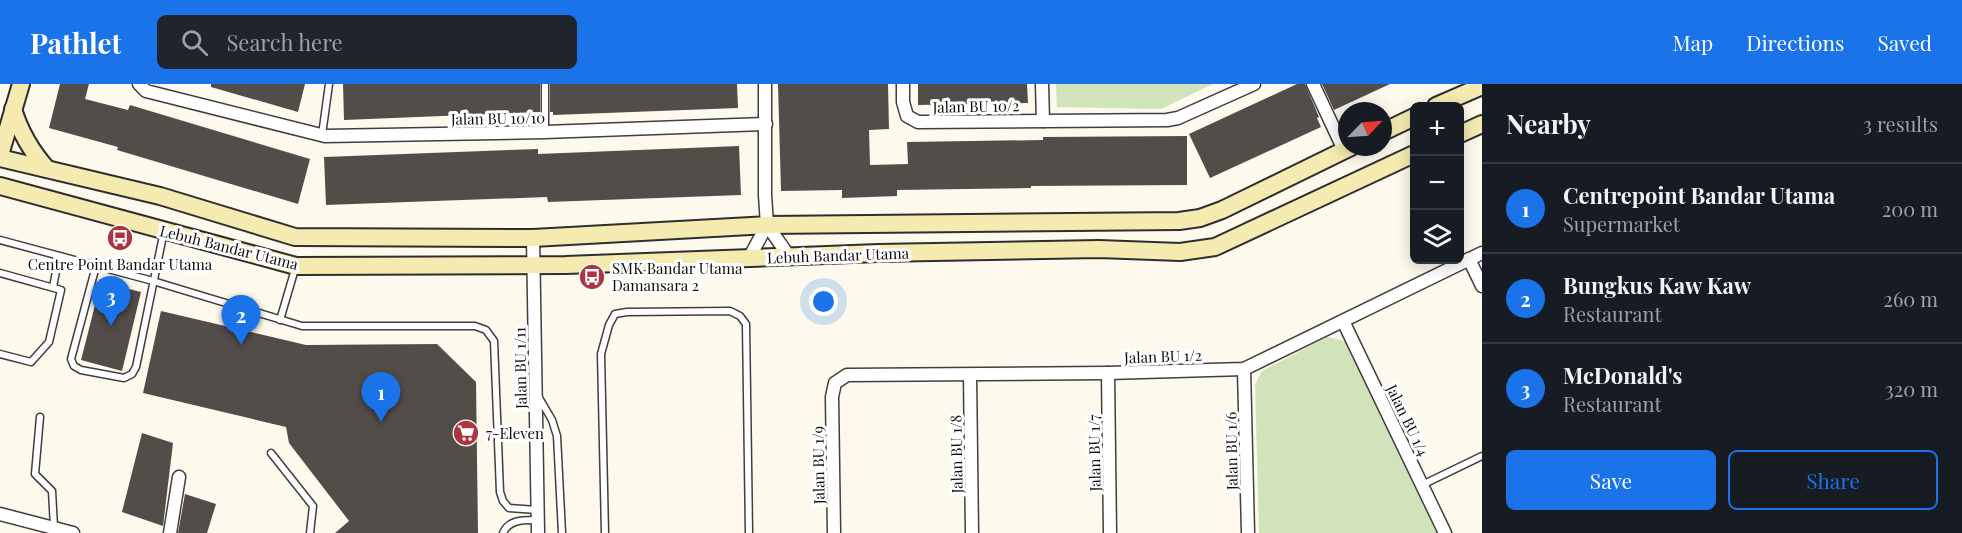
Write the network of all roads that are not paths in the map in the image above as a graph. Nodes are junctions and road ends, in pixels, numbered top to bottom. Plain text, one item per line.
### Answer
1 (21, 84) edge
2 (140, 84) edge
3 (329, 84) edge
4 (544, 84) edge
5 (765, 84) edge
6 (903, 84) edge
7 (1042, 84) edge
8 (1254, 84) edge
9 (1313, 84) edge
10 (1482, 86) edge
11 (1445, 102) edge
12 (13, 110) junction
13 (1410, 119) edge
14 (1043, 121) junction
15 (766, 124) junction
16 (1482, 124) edge
17 (1392, 128) edge
18 (1338, 130) edge
19 (545, 132) junction
20 (1464, 132) edge
21 (322, 135) junction
22 (1338, 153) edge
23 (0, 156) edge
24 (1410, 156) edge
25 (47, 169) junction
26 (0, 186) edge
27 (767, 225) junction
28 (164, 230) junction
29 (533, 238) junction
30 (0, 240) edge
31 (1482, 253) edge
32 (59, 256) junction
33 (789, 256) junction
34 (749, 258) junction
35 (1469, 259) junction
36 (96, 266) junction
37 (296, 266) junction
38 (534, 266) junction
39 (0, 273) edge
40 (153, 281) junction
41 (1482, 286) edge
42 (53, 287) junction
43 (280, 320) junction
44 (1343, 321) junction
45 (0, 354) edge
46 (1244, 369) junction
47 (1108, 373) junction
48 (970, 375) junction
49 (536, 393) junction
50 (832, 397) joint
51 (40, 417) dead end
52 (271, 453) dead end
53 (1482, 456) edge
54 (179, 477) dead end
55 (1422, 485) junction
56 (0, 514) edge
57 (538, 515) junction
58 (54, 528) junction
59 (74, 533) edge
60 (170, 533) edge
61 (310, 533) edge
62 (503, 533) edge
63 (538, 533) edge
64 (562, 533) edge
65 (605, 533) edge
66 (749, 533) edge
67 (834, 533) edge
68 (972, 533) edge
69 (1110, 533) edge
70 (1248, 533) edge
71 (1445, 533) edge

1 - 12 main road
2 - 21 street, Jalan BU 10/10
3 - 21 lane
4 - 19 lane
5 - 15 street
6 - 14 street, Jalan BU 10/2
7 - 14 street
8 - 14 street
9 - 18 street
10 - 11 main road
12 - 23 main road
12 - 25 main road
13 - 17 main road
15 - 19 street, Jalan BU 10/10
15 - 27 street
16 - 20 main road
19 - 21 street, Jalan BU 10/10
22 - 27 main road, Lebuh Bandar Utama
23 - 25 main road, Lebuh Bandar Utama
24 - 33 main road, Lebuh Bandar Utama
25 - 29 main road, Lebuh Bandar Utama
26 - 28 main road, Lebuh Bandar Utama
27 - 29 main road, Lebuh Bandar Utama
27 - 33 street
27 - 34 street
28 - 37 main road, Lebuh Bandar Utama
28 - 40 lane
29 - 38 street, Jalan BU 1/11
30 - 32 lane
31 - 35 street, Jalan BU 1/2
32 - 36 lane
32 - 42 lane
33 - 34 main road, Lebuh Bandar Utama
34 - 38 main road, Lebuh Bandar Utama
35 - 41 street
35 - 44 street, Jalan BU 1/2
36 - 40 lane
36 - 40 lane
37 - 38 main road, Lebuh Bandar Utama
37 - 43 lane
38 - 49 street, Jalan BU 1/11
39 - 42 lane
40 - 43 lane
42 - 45 lane
43 - 57 lane
44 - 46 street, Jalan BU 1/2
44 - 55 street, Jalan BU 1/4
46 - 47 street, Jalan BU 1/2
46 - 70 street, Jalan BU 1/6
47 - 48 street, Jalan BU 1/2
47 - 69 street, Jalan BU 1/7
48 - 50 street, Jalan BU 1/2
48 - 68 street, Jalan BU 1/8
49 - 57 street, Jalan BU 1/11
49 - 64 lane
50 - 67 street, Jalan BU 1/9
51 - 58 lane
52 - 61 lane
53 - 55 lane
54 - 60 street
55 - 71 street, Jalan BU 1/4
56 - 58 street
57 - 62 lane
57 - 63 street, Jalan BU 1/11
58 - 59 street
65 - 66 lane

